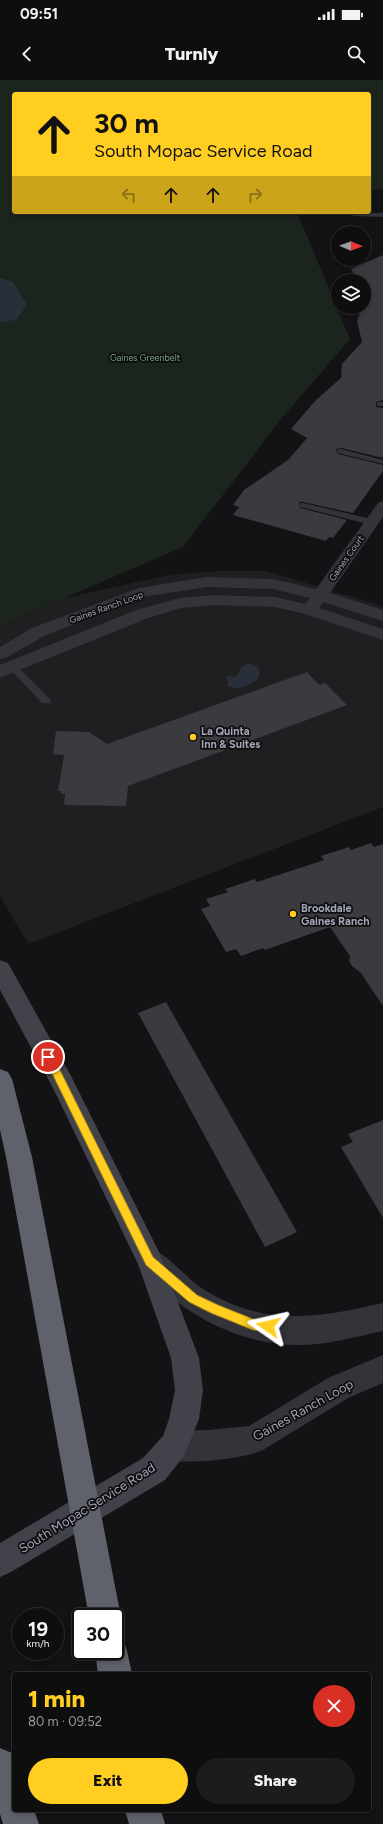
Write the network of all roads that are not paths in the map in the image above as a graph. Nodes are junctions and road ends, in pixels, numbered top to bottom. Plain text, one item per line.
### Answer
1 (355, 215) dead end
2 (383, 215) edge
3 (341, 452) dead end
4 (383, 462) edge
5 (303, 505) dead end
6 (383, 506) edge
7 (372, 522) junction
8 (320, 596) junction
9 (310, 610) junction
10 (383, 616) edge
11 (383, 635) edge
12 (1, 654) edge
13 (6, 670) edge
14 (46, 700) dead end
15 (0, 969) edge
16 (0, 1079) edge
17 (150, 1261) junction
18 (383, 1317) edge
19 (383, 1369) edge
20 (174, 1446) junction
21 (0, 1561) edge
22 (103, 1608) edge
23 (113, 1660) edge
24 (115, 1672) edge
25 (0, 1765) edge
26 (12, 1798) edge
27 (17, 1812) edge
28 (144, 1812) edge
29 (21, 1824) edge
30 (147, 1824) edge

1 - 2 lane
3 - 4 lane
5 - 7 lane
6 - 7 street, Gaines Court
7 - 8 street, Gaines Court
8 - 9 street, Gaines Court
8 - 10 street, Gaines Ranch Loop
8 - 12 street, Gaines Ranch Loop
9 - 11 street, Gaines Ranch Loop
9 - 13 street, Gaines Ranch Loop
12 - 13 street
13 - 14 lane
15 - 17 main road, South Mopac Service Road
16 - 22 highway
17 - 18 street
17 - 20 main road, South Mopac Service Road
19 - 20 street, Gaines Ranch Loop
20 - 21 main road, South Mopac Service Road
23 - 24 highway
25 - 26 highway
27 - 29 highway
28 - 30 highway

